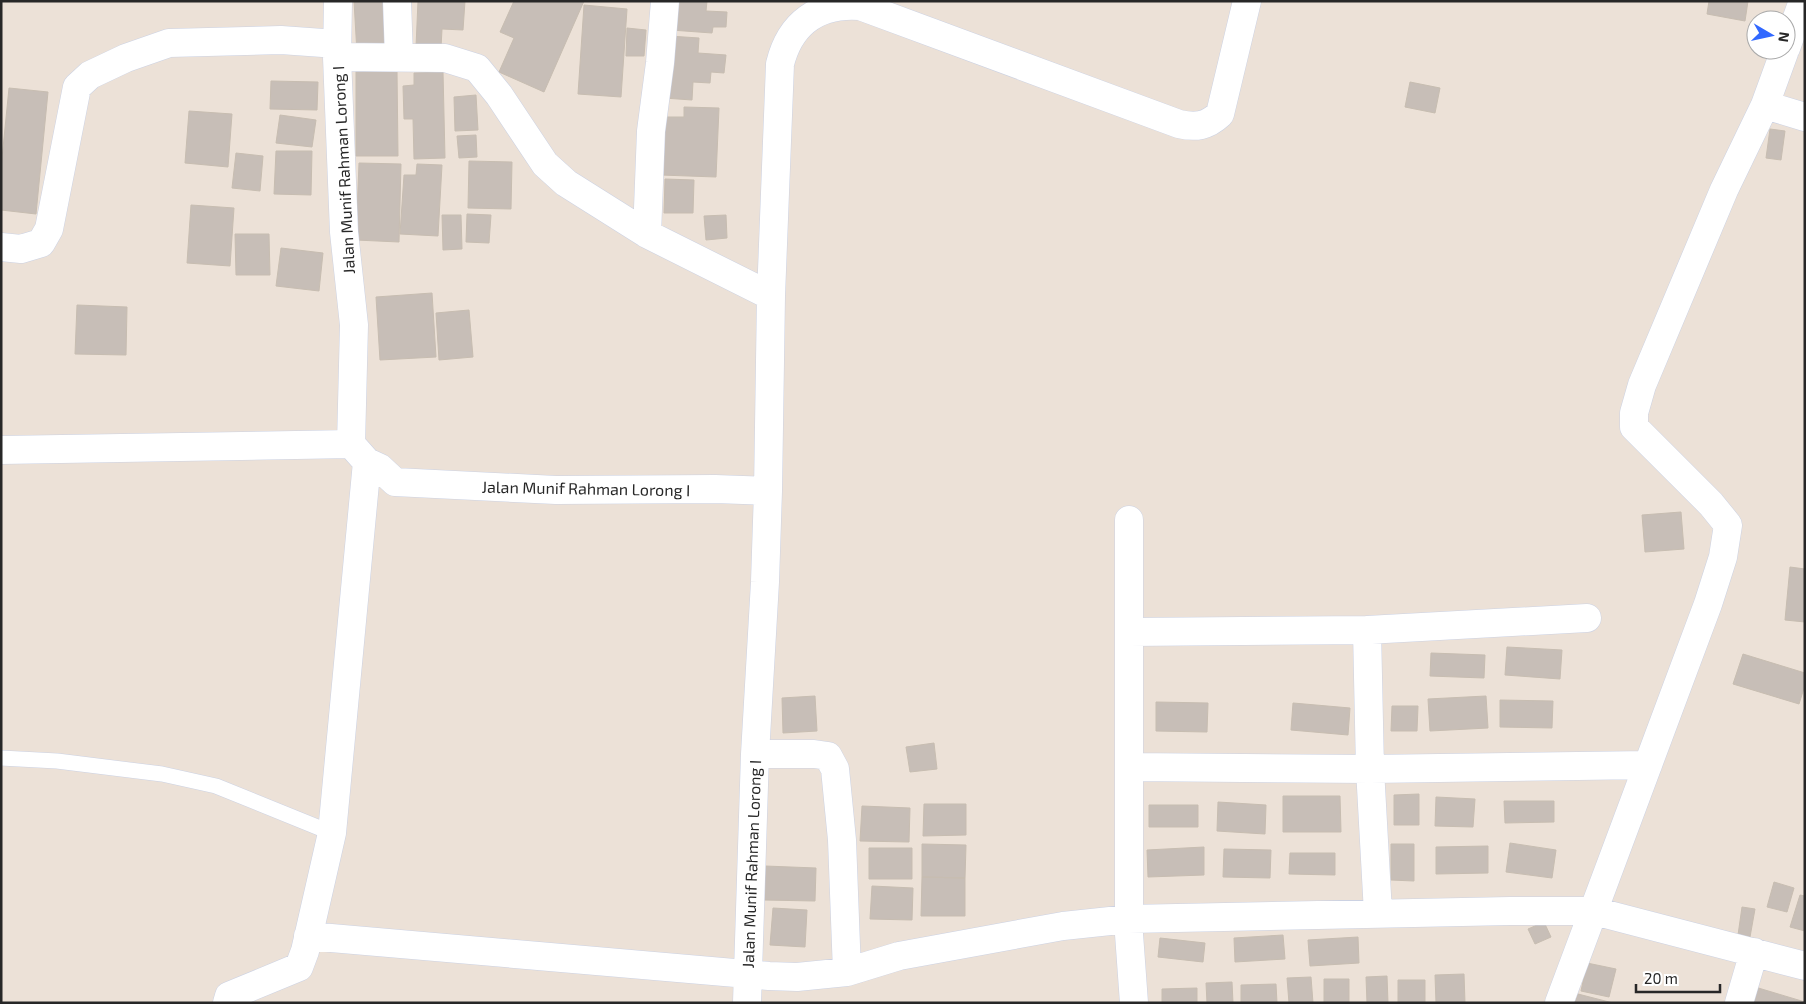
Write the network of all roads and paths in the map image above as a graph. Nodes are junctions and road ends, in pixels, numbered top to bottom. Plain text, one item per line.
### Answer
1 (338, 1) edge
2 (397, 1) edge
3 (665, 1) edge
4 (1248, 1) edge
5 (1803, 1) edge
6 (845, 3) edge
7 (1796, 21) edge
8 (337, 51) junction
9 (399, 57) junction
10 (1782, 60) edge
11 (1765, 105) junction
12 (1805, 117) edge
13 (647, 234) junction
14 (1, 247) edge
15 (771, 296) junction
16 (1, 450) edge
17 (359, 453) junction
18 (768, 491) junction
19 (1129, 520) dead end
20 (1587, 618) dead end
21 (1367, 630) junction
22 (1129, 632) junction
23 (755, 754) junction
24 (1, 758) edge
25 (1648, 765) junction
26 (1129, 767) junction
27 (1370, 769) junction
28 (332, 833) junction
29 (1594, 911) junction
30 (1378, 913) junction
31 (1129, 919) junction
32 (308, 936) junction
33 (1754, 952) junction
34 (1805, 966) edge
35 (847, 972) junction
36 (747, 973) junction
37 (227, 1003) edge
38 (747, 1003) edge
39 (1134, 1003) edge
40 (1559, 1003) edge
41 (1739, 1003) edge

1 - 8 street, Jalan Munif Rahman Lorong I
2 - 9 street
3 - 13 street
4 - 6 street
5 - 7 street
6 - 15 street
8 - 9 street
8 - 14 street
8 - 17 street, Jalan Munif Rahman Lorong I
9 - 13 street
10 - 11 street
11 - 12 street
11 - 25 street
13 - 15 street
15 - 18 street
16 - 17 street
17 - 18 street, Jalan Munif Rahman Lorong I
17 - 28 street
18 - 23 street, Jalan Munif Rahman Lorong I
19 - 22 street
20 - 21 street
21 - 22 street
21 - 27 street
22 - 26 street
23 - 35 street
23 - 36 street, Jalan Munif Rahman Lorong I
24 - 28 lane
25 - 27 street
25 - 29 street
26 - 27 street
26 - 31 street
27 - 30 street
28 - 32 street
29 - 30 street
29 - 33 street
29 - 40 street
30 - 31 street
31 - 35 street
31 - 39 street
32 - 36 street
32 - 37 street
33 - 34 street
33 - 41 street
35 - 36 street
36 - 38 street, Jalan Munif Rahman Lorong I

